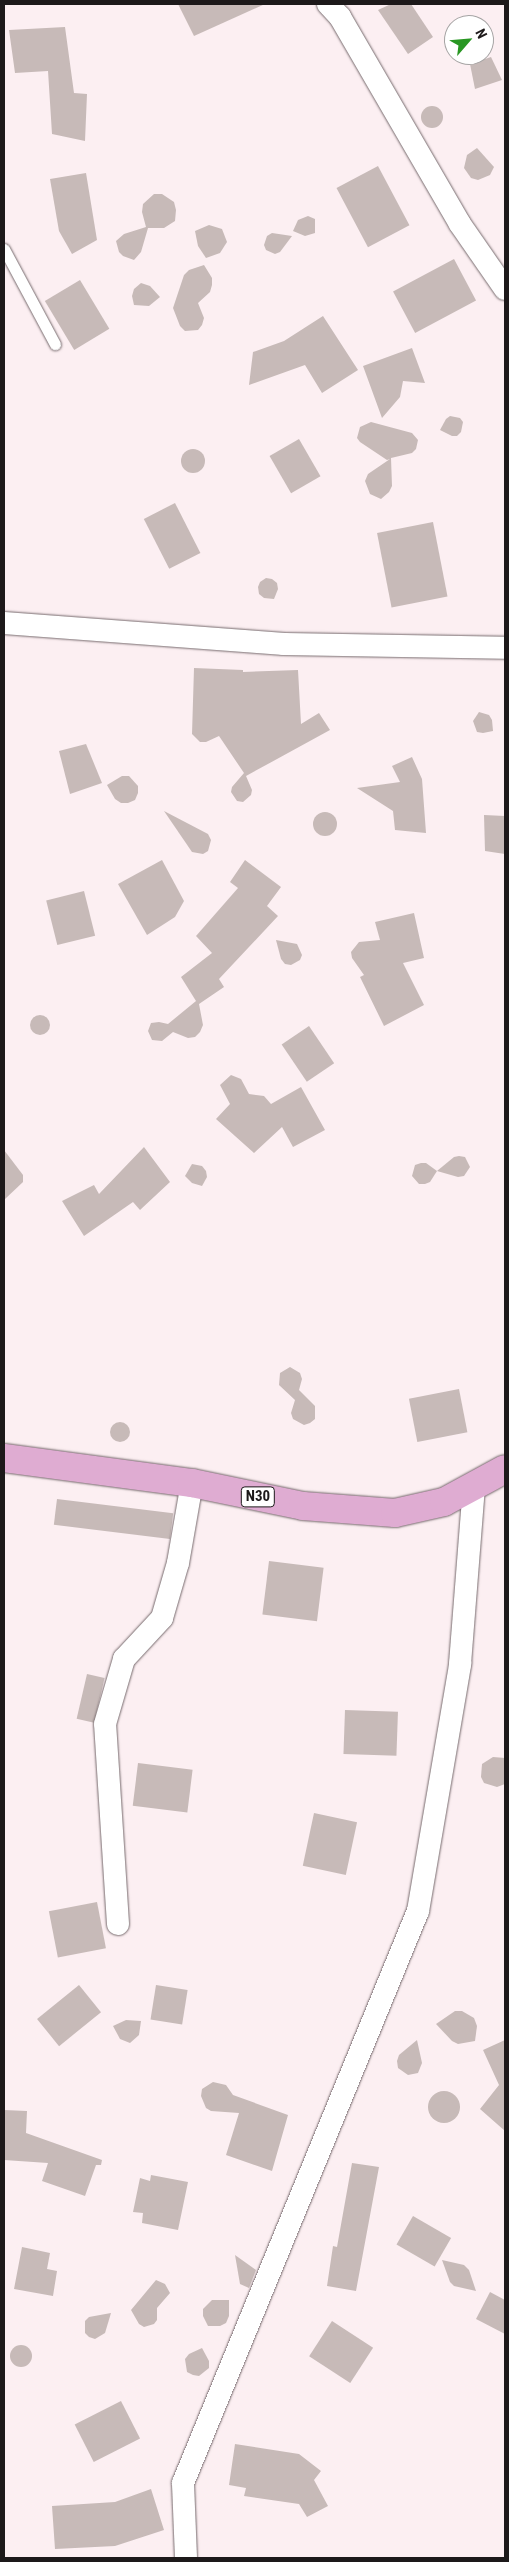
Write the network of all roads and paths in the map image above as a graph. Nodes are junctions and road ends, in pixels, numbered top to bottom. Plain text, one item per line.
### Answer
1 (328, 4) edge
2 (4, 249) edge
3 (505, 289) edge
4 (55, 344) dead end
5 (4, 623) edge
6 (505, 648) edge
7 (4, 1458) edge
8 (505, 1469) edge
9 (192, 1483) junction
10 (474, 1488) junction
11 (118, 1924) dead end
12 (186, 2558) edge

1 - 3 street
2 - 4 lane
5 - 6 street
7 - 9 main road, N30
8 - 10 main road, N30
9 - 10 main road, N30
9 - 11 street
10 - 12 street

